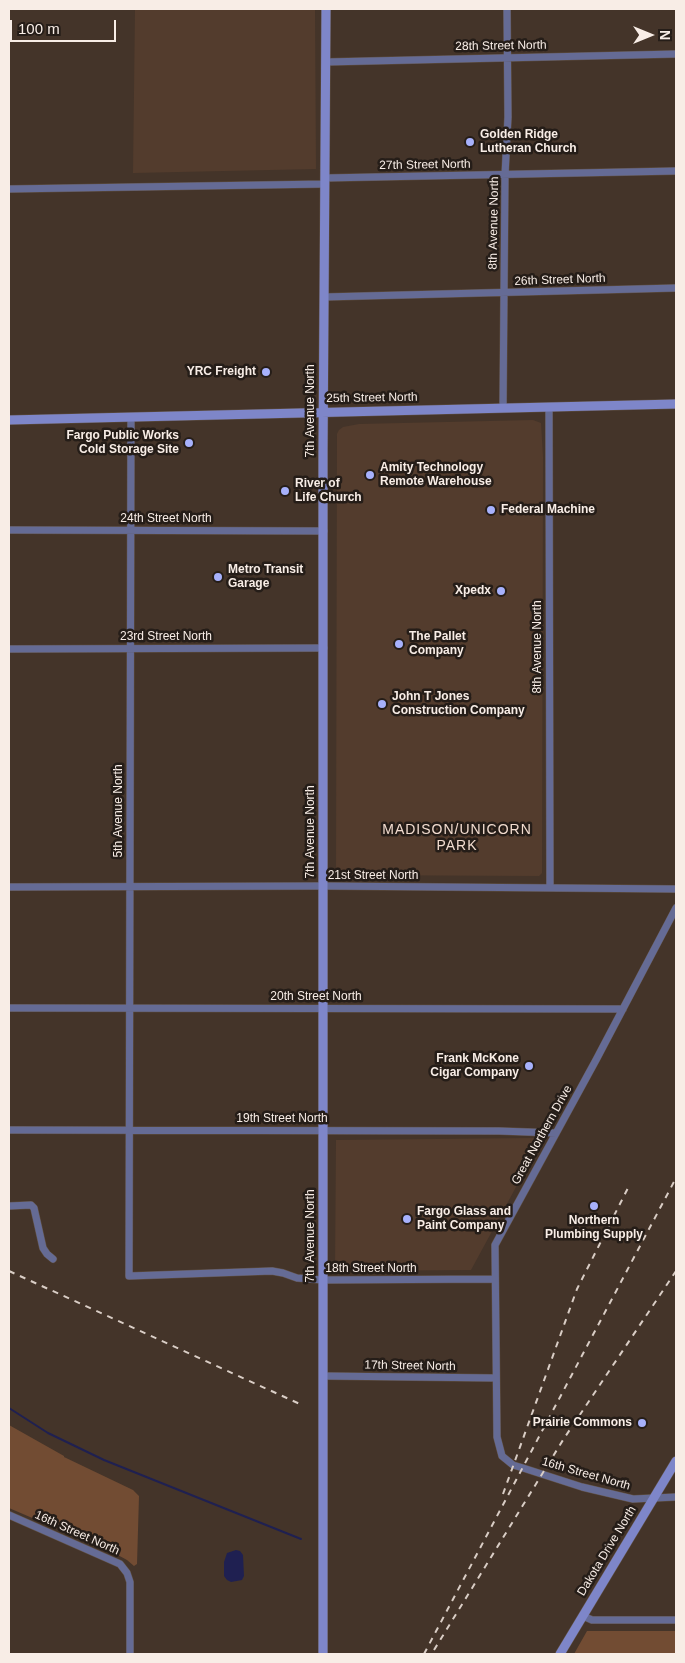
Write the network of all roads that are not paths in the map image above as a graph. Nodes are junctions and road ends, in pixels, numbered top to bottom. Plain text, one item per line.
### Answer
1 (326, 9) edge
2 (507, 9) edge
3 (676, 54) edge
4 (507, 58) junction
5 (326, 62) junction
6 (676, 171) edge
7 (505, 175) junction
8 (325, 181) junction
9 (9, 189) edge
10 (676, 288) edge
11 (504, 292) junction
12 (324, 297) junction
13 (676, 404) edge
14 (549, 407) junction
15 (503, 408) junction
16 (323, 412) junction
17 (130, 417) junction
18 (9, 420) edge
19 (9, 530) edge
20 (130, 530) junction
21 (324, 531) junction
22 (324, 648) junction
23 (9, 649) edge
24 (130, 649) junction
25 (130, 886) junction
26 (324, 886) junction
27 (9, 887) edge
28 (550, 888) junction
29 (676, 889) edge
30 (676, 908) edge
31 (9, 1008) edge
32 (130, 1008) junction
33 (324, 1008) junction
34 (623, 1009) junction
35 (9, 1130) edge
36 (130, 1130) junction
37 (324, 1130) junction
38 (556, 1133) junction
39 (9, 1206) edge
40 (53, 1259) dead end
41 (129, 1276) joint
42 (495, 1279) junction
43 (323, 1280) junction
44 (324, 1376) junction
45 (496, 1378) junction
46 (499, 1448) joint
47 (676, 1461) edge
48 (654, 1497) junction
49 (676, 1497) edge
50 (9, 1515) edge
51 (583, 1616) junction
52 (676, 1620) edge
53 (130, 1654) edge
54 (323, 1654) edge
55 (560, 1654) edge

1 - 5 main road, 7th Avenue North
2 - 4 street, 8th Avenue North
3 - 4 street, 28th Street North
4 - 5 street, 28th Street North
4 - 7 street, 8th Avenue North
5 - 8 main road, 7th Avenue North
6 - 7 street, 27th Street North
7 - 8 street, 27th Street North
7 - 11 street, 8th Avenue North
8 - 9 street, 27th Street North
8 - 12 main road, 7th Avenue North
10 - 11 street, 26th Street North
11 - 12 street, 26th Street North
11 - 15 street, 8th Avenue North
12 - 16 main road, 7th Avenue North
13 - 14 main road, 25th Street North
14 - 15 main road, 25th Street North
14 - 28 street, 8th Avenue North
15 - 16 main road, 25th Street North
16 - 17 main road, 25th Street North
16 - 21 main road, 7th Avenue North
17 - 18 main road, 25th Street North
17 - 20 street, 5th Avenue North
19 - 20 street, 24th Street North
20 - 21 street, 24th Street North
20 - 24 street, 5th Avenue North
21 - 22 main road, 7th Avenue North
22 - 24 street, 23rd Street North
22 - 26 main road, 7th Avenue North
23 - 24 street, 23rd Street North
24 - 25 street, 5th Avenue North
25 - 26 street, 21st Street North
25 - 27 street, 21st Street North
25 - 32 street, 5th Avenue North
26 - 28 street, 21st Street North
26 - 33 main road, 7th Avenue North
28 - 29 street, 21st Street North
30 - 34 street, Great Northern Drive
31 - 32 street, 20th Street North
32 - 33 street, 20th Street North
32 - 36 street, 5th Avenue North
33 - 34 street, 20th Street North
33 - 37 main road, 7th Avenue North
34 - 38 street, Great Northern Drive
35 - 36 street, 19th Street North
36 - 37 street, 19th Street North
36 - 41 street, 5th Avenue North
37 - 38 street, 19th Street North
37 - 43 main road, 7th Avenue North
38 - 42 street, Great Northern Drive
39 - 40 street
41 - 43 street, 18th Street North
42 - 43 street, 18th Street North
42 - 45 street, Great Northern Drive
43 - 44 main road, 7th Avenue North
44 - 45 street, 17th Street North
44 - 54 main road, 7th Avenue North
45 - 46 street, Great Northern Drive
46 - 48 street, 16th Street North
47 - 48 main road, Dakota Drive North
48 - 49 street, 16th Street North
48 - 51 main road, Dakota Drive North
50 - 53 street, 16th Street North
51 - 52 street
51 - 55 main road, Dakota Drive North

